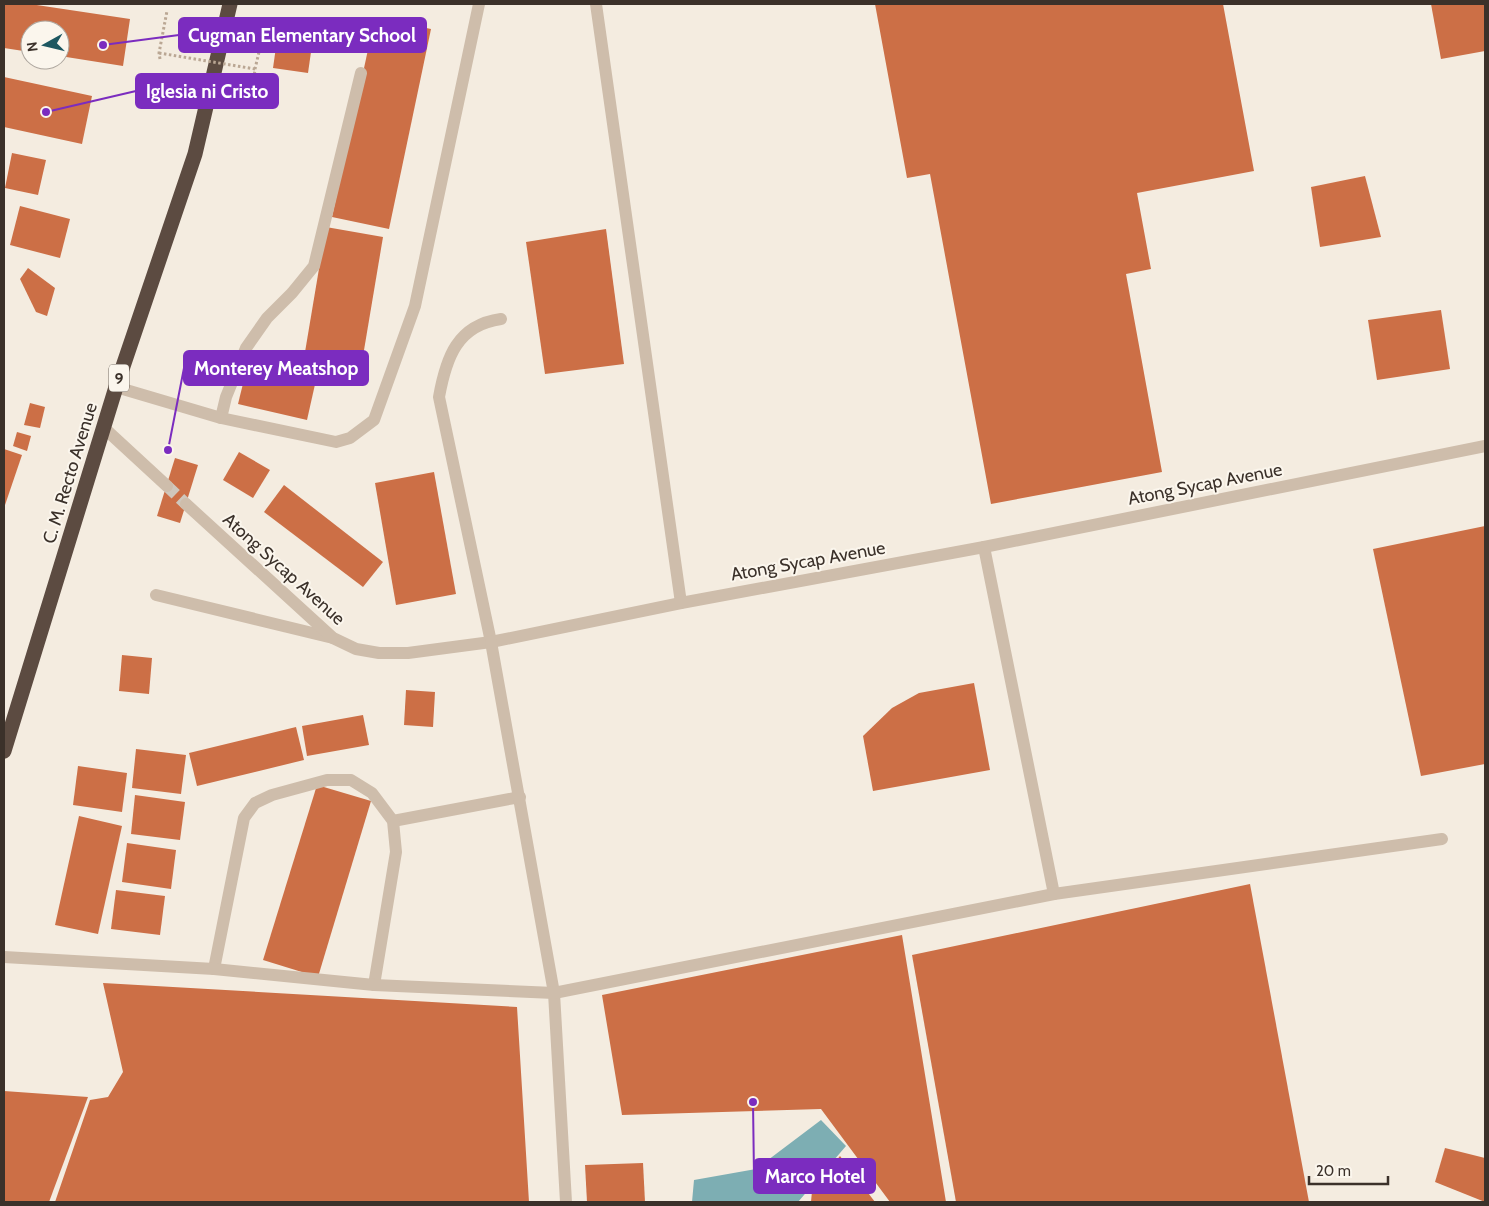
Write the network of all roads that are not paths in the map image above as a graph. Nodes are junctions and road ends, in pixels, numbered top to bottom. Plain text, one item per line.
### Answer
1 (230, 4) edge
2 (479, 4) edge
3 (596, 4) edge
4 (361, 73) dead end
5 (501, 319) dead end
6 (116, 387) junction
7 (221, 418) junction
8 (103, 427) junction
9 (1485, 446) edge
10 (167, 486) tunnel mouth
11 (186, 504) tunnel mouth
12 (984, 547) junction
13 (156, 595) dead end
14 (681, 603) junction
15 (332, 638) junction
16 (491, 642) junction
17 (4, 751) edge
18 (520, 797) junction
19 (393, 821) junction
20 (1442, 839) dead end
21 (1054, 894) junction
22 (4, 957) edge
23 (214, 969) junction
24 (374, 985) junction
25 (554, 993) junction
26 (566, 1202) edge

1 - 6 highway, C. M. Recto Avenue / 9
2 - 7 street
3 - 14 street
4 - 7 street
5 - 16 street
6 - 7 street
6 - 8 highway, C. M. Recto Avenue / 9
8 - 10 street
8 - 17 highway, C. M. Recto Avenue / 9
9 - 12 street, Atong Sycap Avenue
11 - 15 street, Atong Sycap Avenue
12 - 14 street, Atong Sycap Avenue
12 - 21 street
13 - 15 street
14 - 16 street, Atong Sycap Avenue
15 - 16 street, Atong Sycap Avenue
16 - 18 street
18 - 19 street
18 - 25 street
19 - 23 street
19 - 24 street
20 - 21 street
21 - 25 street
22 - 23 street
23 - 24 street
24 - 25 street
25 - 26 street

